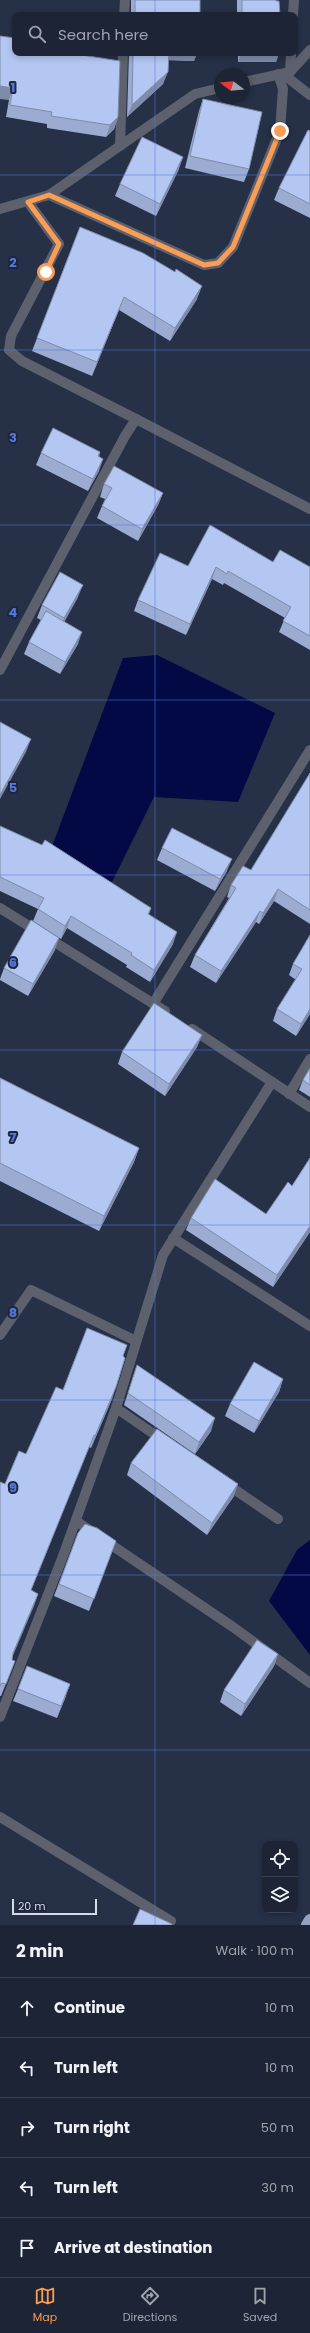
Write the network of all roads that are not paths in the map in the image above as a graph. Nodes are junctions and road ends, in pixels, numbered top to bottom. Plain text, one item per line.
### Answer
1 (125, 0) edge
2 (294, 0) edge
3 (124, 12) edge
4 (293, 12) edge
5 (310, 50) edge
6 (123, 56) edge
7 (290, 56) edge
8 (284, 73) junction
9 (250, 81) edge
10 (214, 89) edge
11 (310, 95) edge
12 (120, 146) junction
13 (49, 195) junction
14 (28, 202) junction
15 (0, 210) edge
16 (136, 419) junction
17 (310, 509) edge
18 (0, 670) edge
19 (310, 750) edge
20 (0, 908) edge
21 (153, 1004) junction
22 (173, 1017) edge
23 (186, 1026) edge
24 (310, 1060) edge
25 (272, 1082) junction
26 (289, 1094) junction
27 (310, 1107) edge
28 (174, 1238) junction
29 (310, 1326) edge
30 (0, 1335) edge
31 (136, 1341) junction
32 (116, 1408) junction
33 (174, 1448) edge
34 (213, 1475) edge
35 (278, 1519) dead end
36 (76, 1521) junction
37 (310, 1683) edge
38 (0, 1717) edge
39 (0, 1817) edge
40 (310, 1920) edge
41 (171, 1921) dead end
42 (306, 1925) edge

1 - 3 street
2 - 4 street
5 - 8 street
6 - 12 street
7 - 8 street
8 - 9 street
8 - 11 street
8 - 13 street
10 - 12 street
12 - 13 street
13 - 14 street
14 - 15 street
14 - 16 street
16 - 17 street
16 - 18 street
19 - 21 street
20 - 21 street
21 - 22 street
23 - 25 street
24 - 26 street
25 - 26 street
25 - 28 street
26 - 27 street
28 - 29 street
28 - 31 street
30 - 31 street
31 - 32 street
32 - 33 street
32 - 36 street
34 - 35 street
36 - 37 street
36 - 38 street
39 - 41 street
40 - 42 highway

